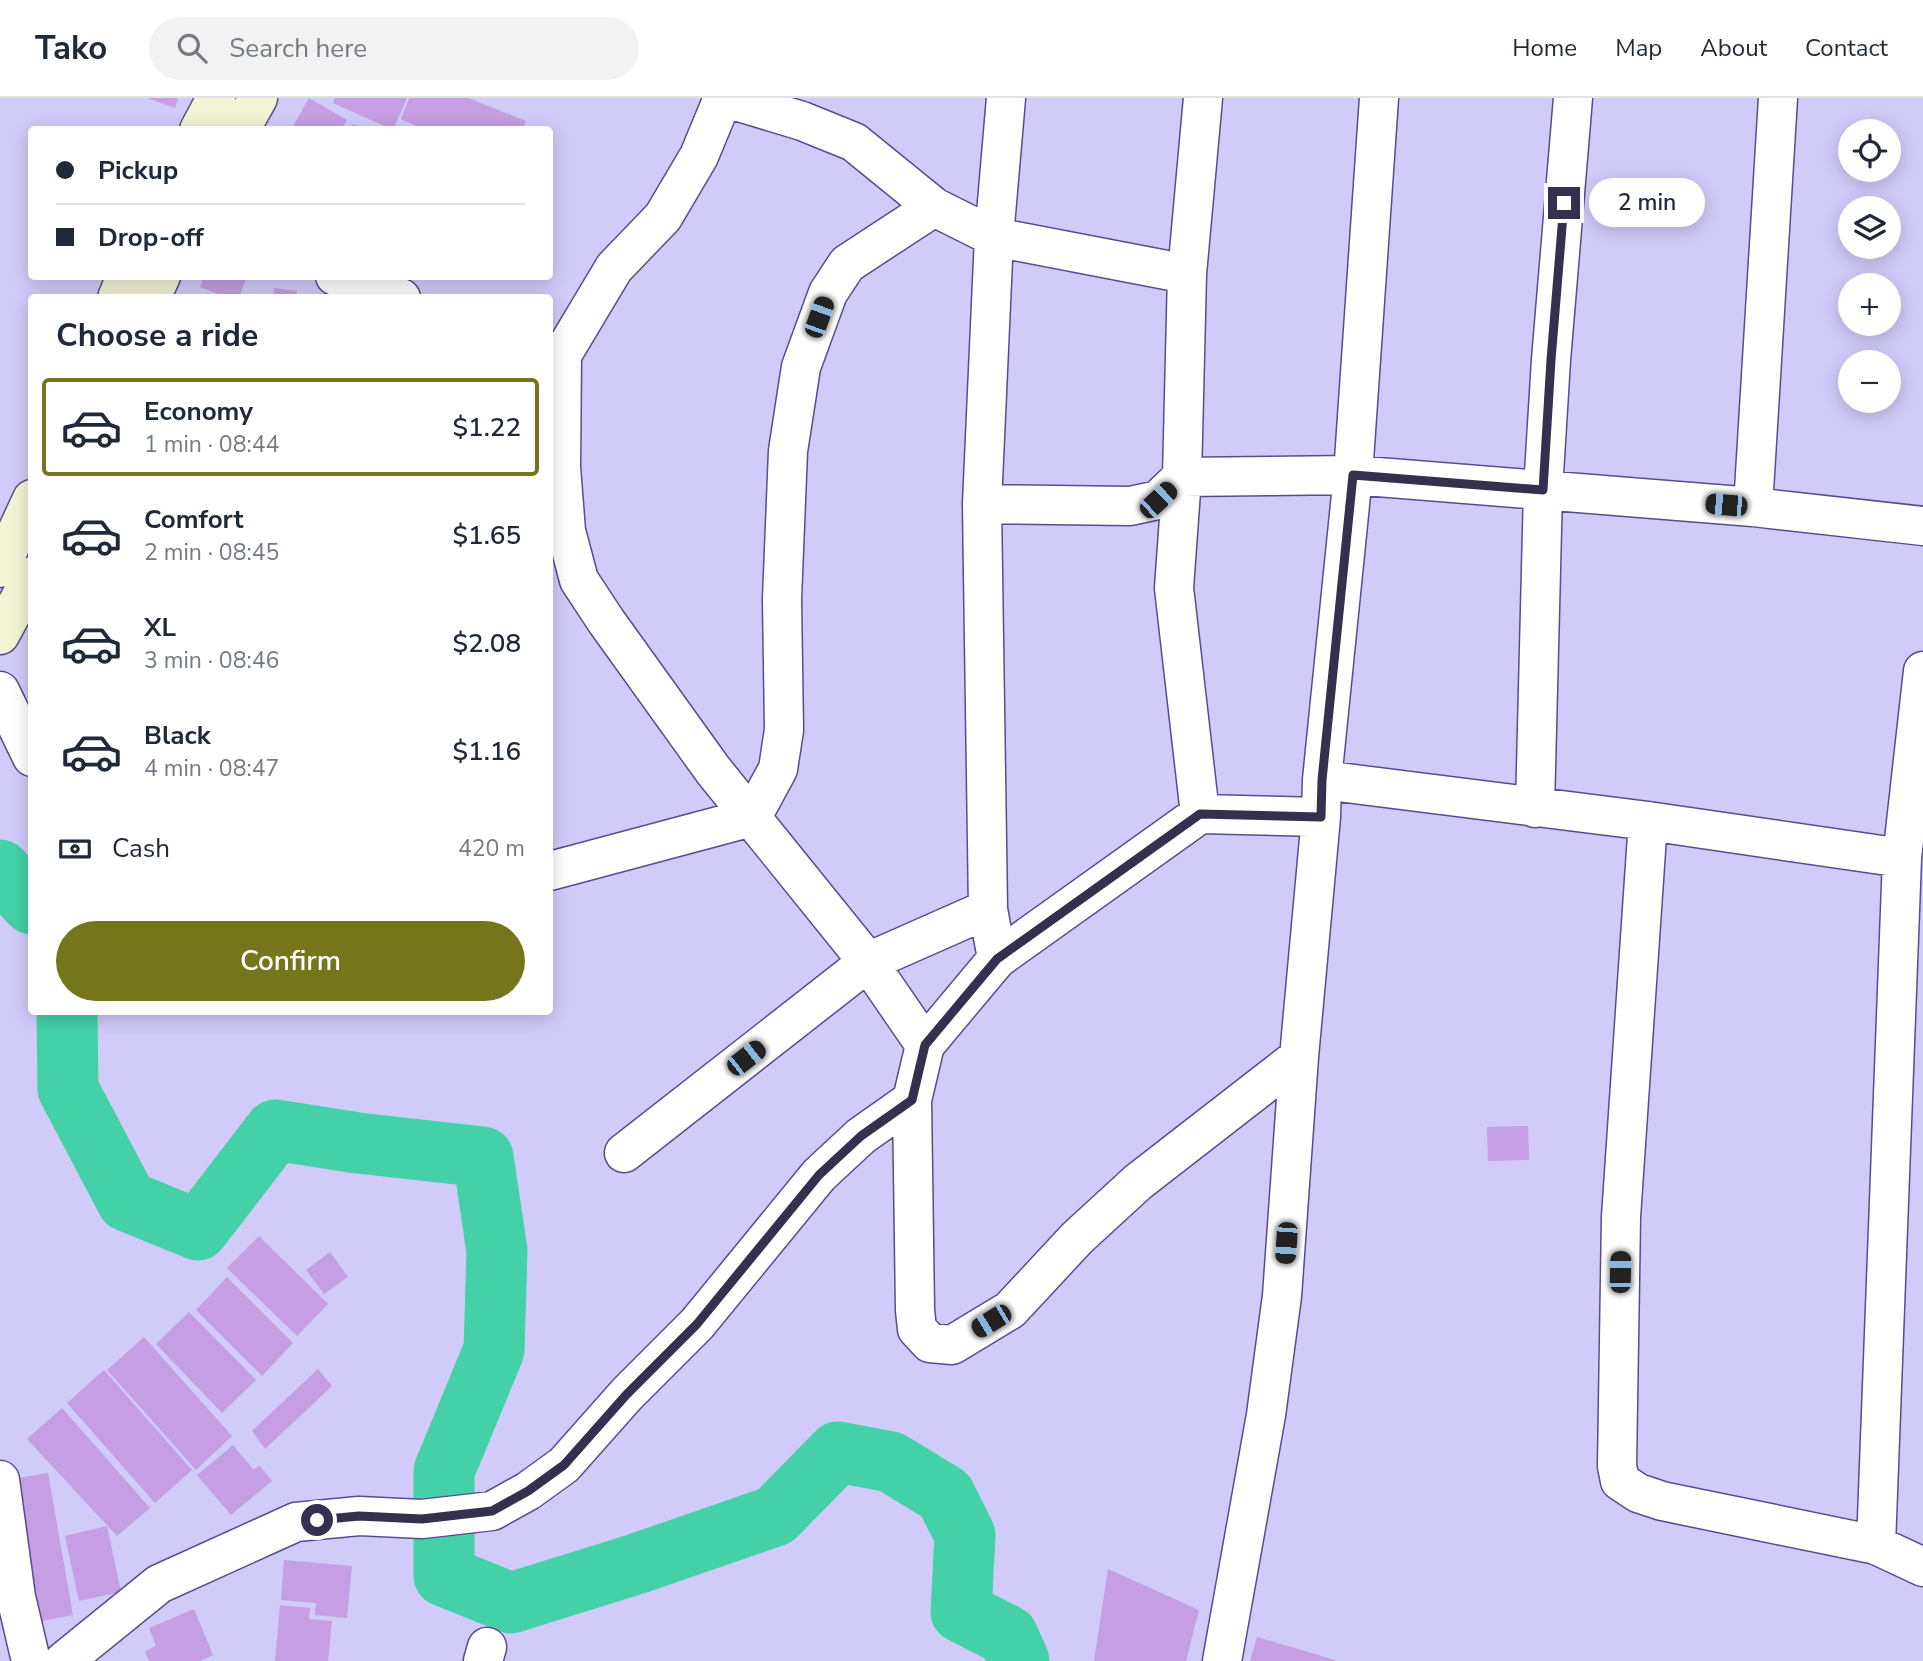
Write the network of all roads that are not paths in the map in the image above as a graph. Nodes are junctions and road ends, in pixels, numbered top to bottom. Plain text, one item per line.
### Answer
1 (216, 98) edge
2 (258, 98) edge
3 (724, 98) edge
4 (1006, 98) edge
5 (1203, 98) edge
6 (1379, 98) edge
7 (1573, 98) edge
8 (1778, 98) edge
9 (201, 126) edge
10 (242, 126) edge
11 (934, 207) junction
12 (994, 237) junction
13 (1186, 274) junction
14 (347, 280) edge
15 (389, 294) edge
16 (556, 353) edge
17 (1353, 475) junction
18 (1182, 477) junction
19 (1543, 490) junction
20 (982, 504) junction
21 (1752, 507) junction
22 (28, 508) edge
23 (1923, 526) edge
24 (0, 568) edge
25 (28, 583) edge
26 (0, 635) edge
27 (1923, 671) edge
28 (0, 691) edge
29 (28, 749) edge
30 (1322, 798) junction
31 (1535, 808) junction
32 (1200, 814) junction
33 (752, 817) junction
34 (1648, 821) junction
35 (1902, 858) junction
36 (553, 871) edge
37 (988, 909) junction
38 (997, 959) junction
39 (867, 962) junction
40 (925, 1045) junction
41 (1299, 1057) junction
42 (912, 1100) junction
43 (624, 1153) dead end
44 (0, 1480) edge
45 (1876, 1545) junction
46 (1923, 1567) edge
47 (31, 1661) edge
48 (64, 1661) edge
49 (1222, 1661) edge

1 - 9 main road
2 - 10 main road
3 - 11 street
3 - 16 street
4 - 12 street
5 - 13 street
6 - 17 street
7 - 19 street
8 - 21 street
11 - 12 street
11 - 33 street
12 - 13 street
12 - 20 street
13 - 18 street
14 - 15 street
16 - 33 street
17 - 18 street
17 - 19 street
17 - 30 street
18 - 20 street
18 - 32 street
19 - 21 street
19 - 31 street
20 - 37 street
21 - 23 street
22 - 24 main road
25 - 26 main road
27 - 35 street
28 - 29 street
30 - 31 street
30 - 32 street
30 - 41 street
31 - 34 street
32 - 38 street
33 - 36 street
33 - 39 street
34 - 35 street
34 - 45 street
35 - 45 street
37 - 38 street
37 - 39 street
38 - 40 street
39 - 40 street
39 - 43 street
40 - 42 street
41 - 42 street
41 - 49 street
42 - 48 street
44 - 47 street
45 - 46 street

